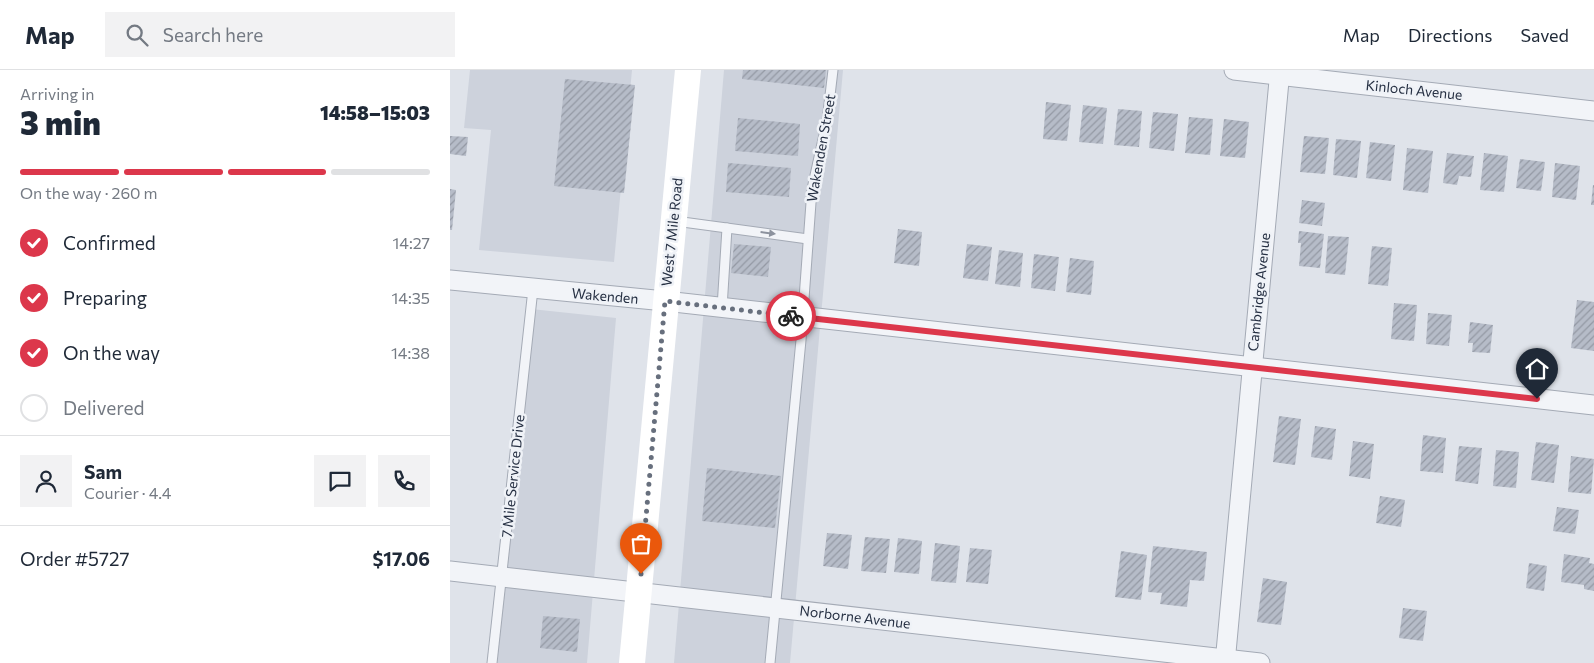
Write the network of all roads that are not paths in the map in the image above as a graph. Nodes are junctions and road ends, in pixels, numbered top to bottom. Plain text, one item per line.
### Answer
1 (688, 70) edge
2 (833, 70) edge
3 (1234, 70) edge
4 (1280, 73) edge
5 (1594, 110) edge
6 (674, 221) junction
7 (727, 228) junction
8 (808, 239) junction
9 (450, 280) edge
10 (533, 289) junction
11 (665, 301) junction
12 (722, 308) junction
13 (803, 317) junction
14 (1251, 367) junction
15 (1594, 405) edge
16 (450, 571) edge
17 (502, 577) junction
18 (639, 594) junction
19 (776, 608) junction
20 (1225, 661) edge
21 (492, 663) edge
22 (632, 663) edge
23 (770, 663) edge
24 (1260, 663) edge

1 - 6 main road, West 7 Mile Road
2 - 8 lane, Wakenden Street
3 - 4 street, Kinloch Avenue
4 - 5 street, Kinloch Avenue
4 - 14 street, Cambridge Avenue
6 - 7 lane
6 - 11 main road, West 7 Mile Road
7 -> 8 lane
7 - 12 lane
8 - 13 lane, Wakenden Street
9 - 10 street, Wakenden
10 - 11 street, Wakenden
10 - 17 lane, 7 Mile Service Drive
11 - 12 street, Wakenden
11 - 18 main road, West 7 Mile Road
12 - 13 street, Wakenden
13 - 14 street, Wakenden
13 - 19 lane
14 - 15 street, Wakenden
14 - 20 street, Cambridge Avenue
16 - 17 street, Norborne Avenue
17 - 18 street, Norborne Avenue
17 - 21 lane, 7 Mile Service Drive
18 - 19 street, Norborne Avenue
18 - 22 main road, West 7 Mile Road
19 - 20 street, Norborne Avenue
19 - 23 lane
20 - 24 street, Norborne Avenue

